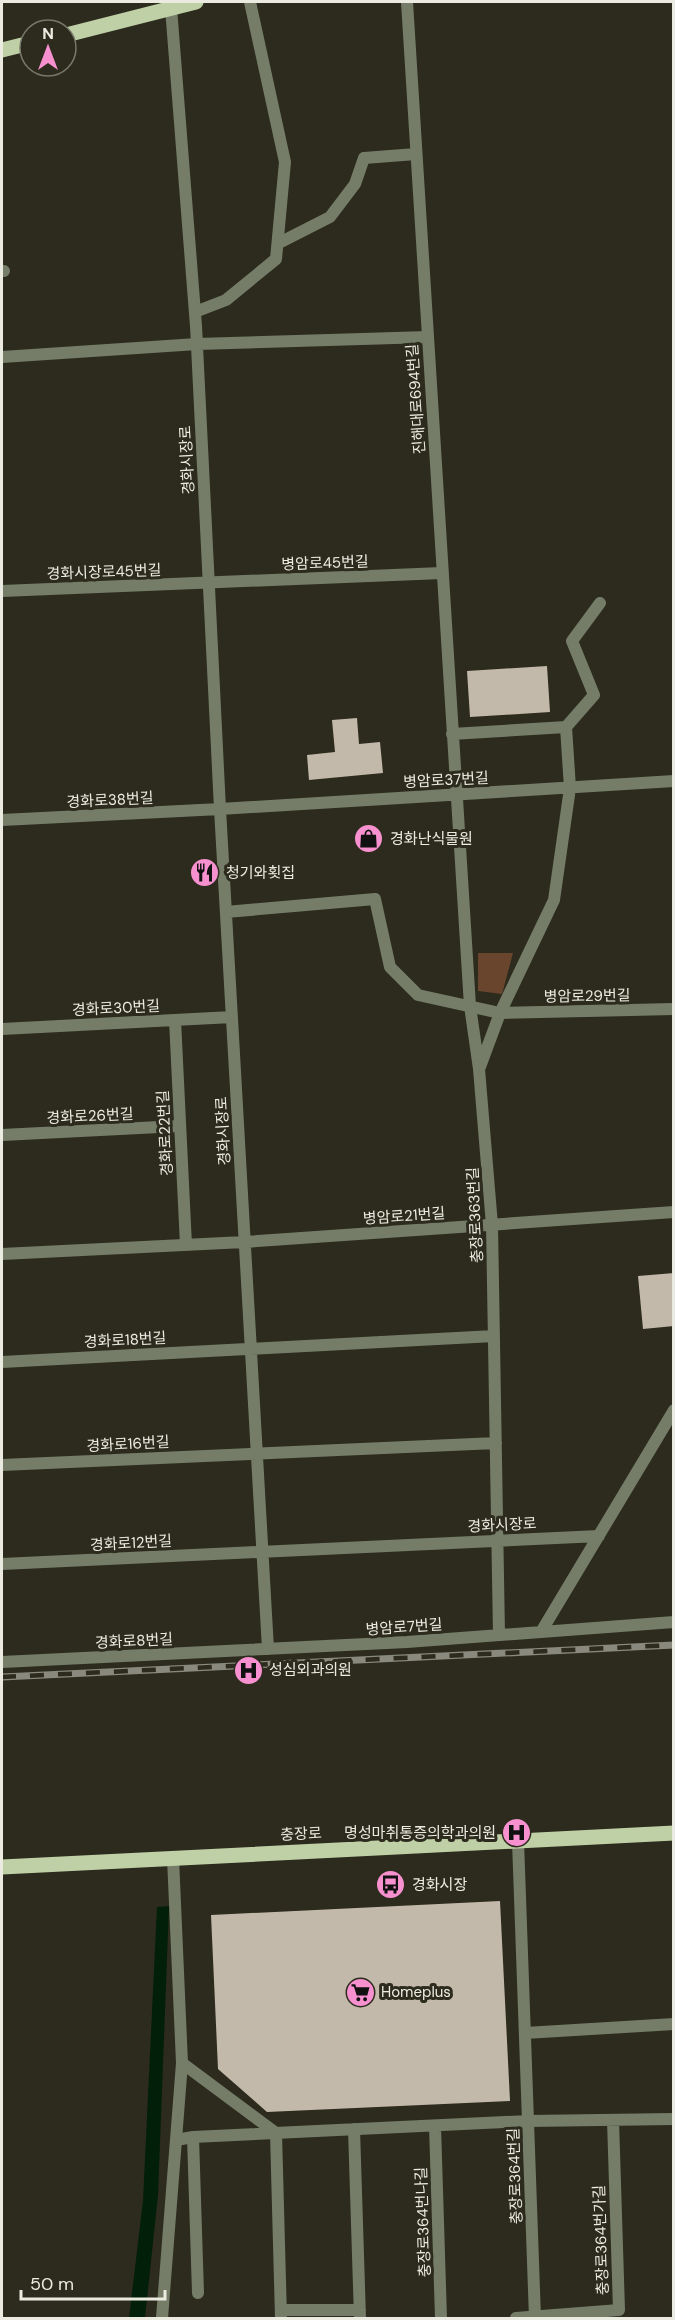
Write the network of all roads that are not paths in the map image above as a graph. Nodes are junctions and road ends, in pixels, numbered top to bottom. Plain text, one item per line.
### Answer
1 (196, 2) edge
2 (250, 2) edge
3 (407, 2) edge
4 (171, 8) junction
5 (78, 32) edge
6 (18, 47) edge
7 (2, 50) edge
8 (416, 154) junction
9 (279, 243) junction
10 (195, 312) junction
11 (428, 337) junction
12 (197, 344) junction
13 (2, 357) edge
14 (442, 573) junction
15 (208, 583) junction
16 (2, 591) edge
17 (600, 603) dead end
18 (566, 727) junction
19 (452, 734) junction
20 (674, 781) edge
21 (570, 788) junction
22 (456, 794) junction
23 (220, 809) junction
24 (2, 820) edge
25 (226, 912) junction
26 (470, 1006) junction
27 (674, 1009) edge
28 (501, 1013) junction
29 (232, 1017) junction
30 (175, 1020) junction
31 (2, 1029) edge
32 (479, 1069) junction
33 (179, 1126) junction
34 (2, 1136) edge
35 (674, 1212) edge
36 (492, 1225) junction
37 (244, 1242) junction
38 (186, 1245) junction
39 (2, 1254) edge
40 (494, 1336) junction
41 (251, 1349) junction
42 (2, 1362) edge
43 (674, 1410) edge
44 (496, 1443) junction
45 (256, 1452) junction
46 (2, 1465) edge
47 (598, 1536) junction
48 (498, 1540) junction
49 (262, 1551) junction
50 (2, 1564) edge
51 (674, 1622) edge
52 (541, 1632) junction
53 (499, 1635) junction
54 (268, 1649) junction
55 (2, 1662) edge
56 (674, 1833) edge
57 (518, 1841) junction
58 (173, 1858) junction
59 (2, 1867) edge
60 (674, 2024) edge
61 (525, 2033) junction
62 (182, 2063) junction
63 (674, 2119) edge
64 (613, 2120) junction
65 (528, 2121) junction
66 (435, 2126) junction
67 (354, 2129) junction
68 (276, 2133) junction
69 (193, 2137) junction
70 (176, 2140) junction
71 (198, 2293) dead end
72 (281, 2314) edge
73 (360, 2314) edge
74 (535, 2318) edge
75 (162, 2319) edge
76 (441, 2319) edge
77 (516, 2319) edge

1 - 4 main road
2 - 9 street
3 - 8 street, 진해대로694번길
4 - 5 main road
4 - 10 street, 경화시장로
6 - 7 main road
8 - 9 street
8 - 11 street, 진해대로694번길
9 - 10 street
10 - 12 street, 경화시장로
11 - 12 street
11 - 14 street, 진해대로694번길
12 - 13 street
12 - 15 street, 경화시장로
14 - 15 street, 병암로45번길
14 - 19 street, 진해대로694번길
15 - 16 street, 경화시장로45번길
15 - 23 street, 경화시장로
17 - 18 street
18 - 19 street
18 - 21 street
19 - 22 street, 진해대로694번길
20 - 21 street, 병암로37번길
21 - 22 street, 병암로37번길
21 - 28 street
22 - 23 street, 병암로37번길
22 - 26 street, 충장로363번길
23 - 24 street, 경화로38번길
23 - 25 street, 경화시장로
25 - 26 street
25 - 29 street, 경화시장로
26 - 28 street
26 - 32 street, 충장로363번길
27 - 28 street, 병암로29번길
28 - 32 street
29 - 30 street, 경화로30번길
29 - 37 street, 경화시장로
30 - 31 street, 경화로30번길
30 - 33 street, 경화로22번길
32 - 36 street, 충장로363번길
33 - 34 street, 경화로26번길
33 - 38 street, 경화로22번길
35 - 36 street, 병암로21번길
36 - 37 street, 병암로21번길
36 - 40 street, 충장로363번길
37 - 38 street
37 - 41 street, 경화시장로
38 - 39 street
40 - 41 street
40 - 44 street, 충장로363번길
41 - 42 street, 경화로18번길
41 - 45 street, 경화시장로
43 - 47 street
44 - 45 street
44 - 48 street, 충장로363번길
45 - 46 street, 경화로16번길
45 - 49 street, 경화시장로
47 - 48 street, 경화시장로
47 - 52 street
48 - 49 street, 경화시장로
48 - 53 street, 충장로363번길
49 - 50 street, 경화로12번길
49 - 54 street, 경화시장로
51 - 52 street, 병암로7번길
52 - 53 street, 병암로7번길
53 - 54 street, 병암로7번길
54 - 55 street, 경화로8번길
56 - 57 main road, 충장로
57 - 58 main road, 충장로
57 - 61 street, 충장로364번길
58 - 59 main road, 충장로
58 - 62 street
60 - 61 street
61 - 65 street, 충장로364번길
62 - 68 street
62 - 70 street
63 - 64 street
64 - 65 street
64 - 74 street, 충장로364번가길
65 - 66 street
65 - 74 street, 충장로364번길
66 - 67 street
66 - 76 street, 충장로364번나길
67 - 68 street
67 - 73 street
68 - 69 street
68 - 72 street
69 - 70 street
69 - 71 street
70 - 75 street
72 - 73 street
74 - 77 street

